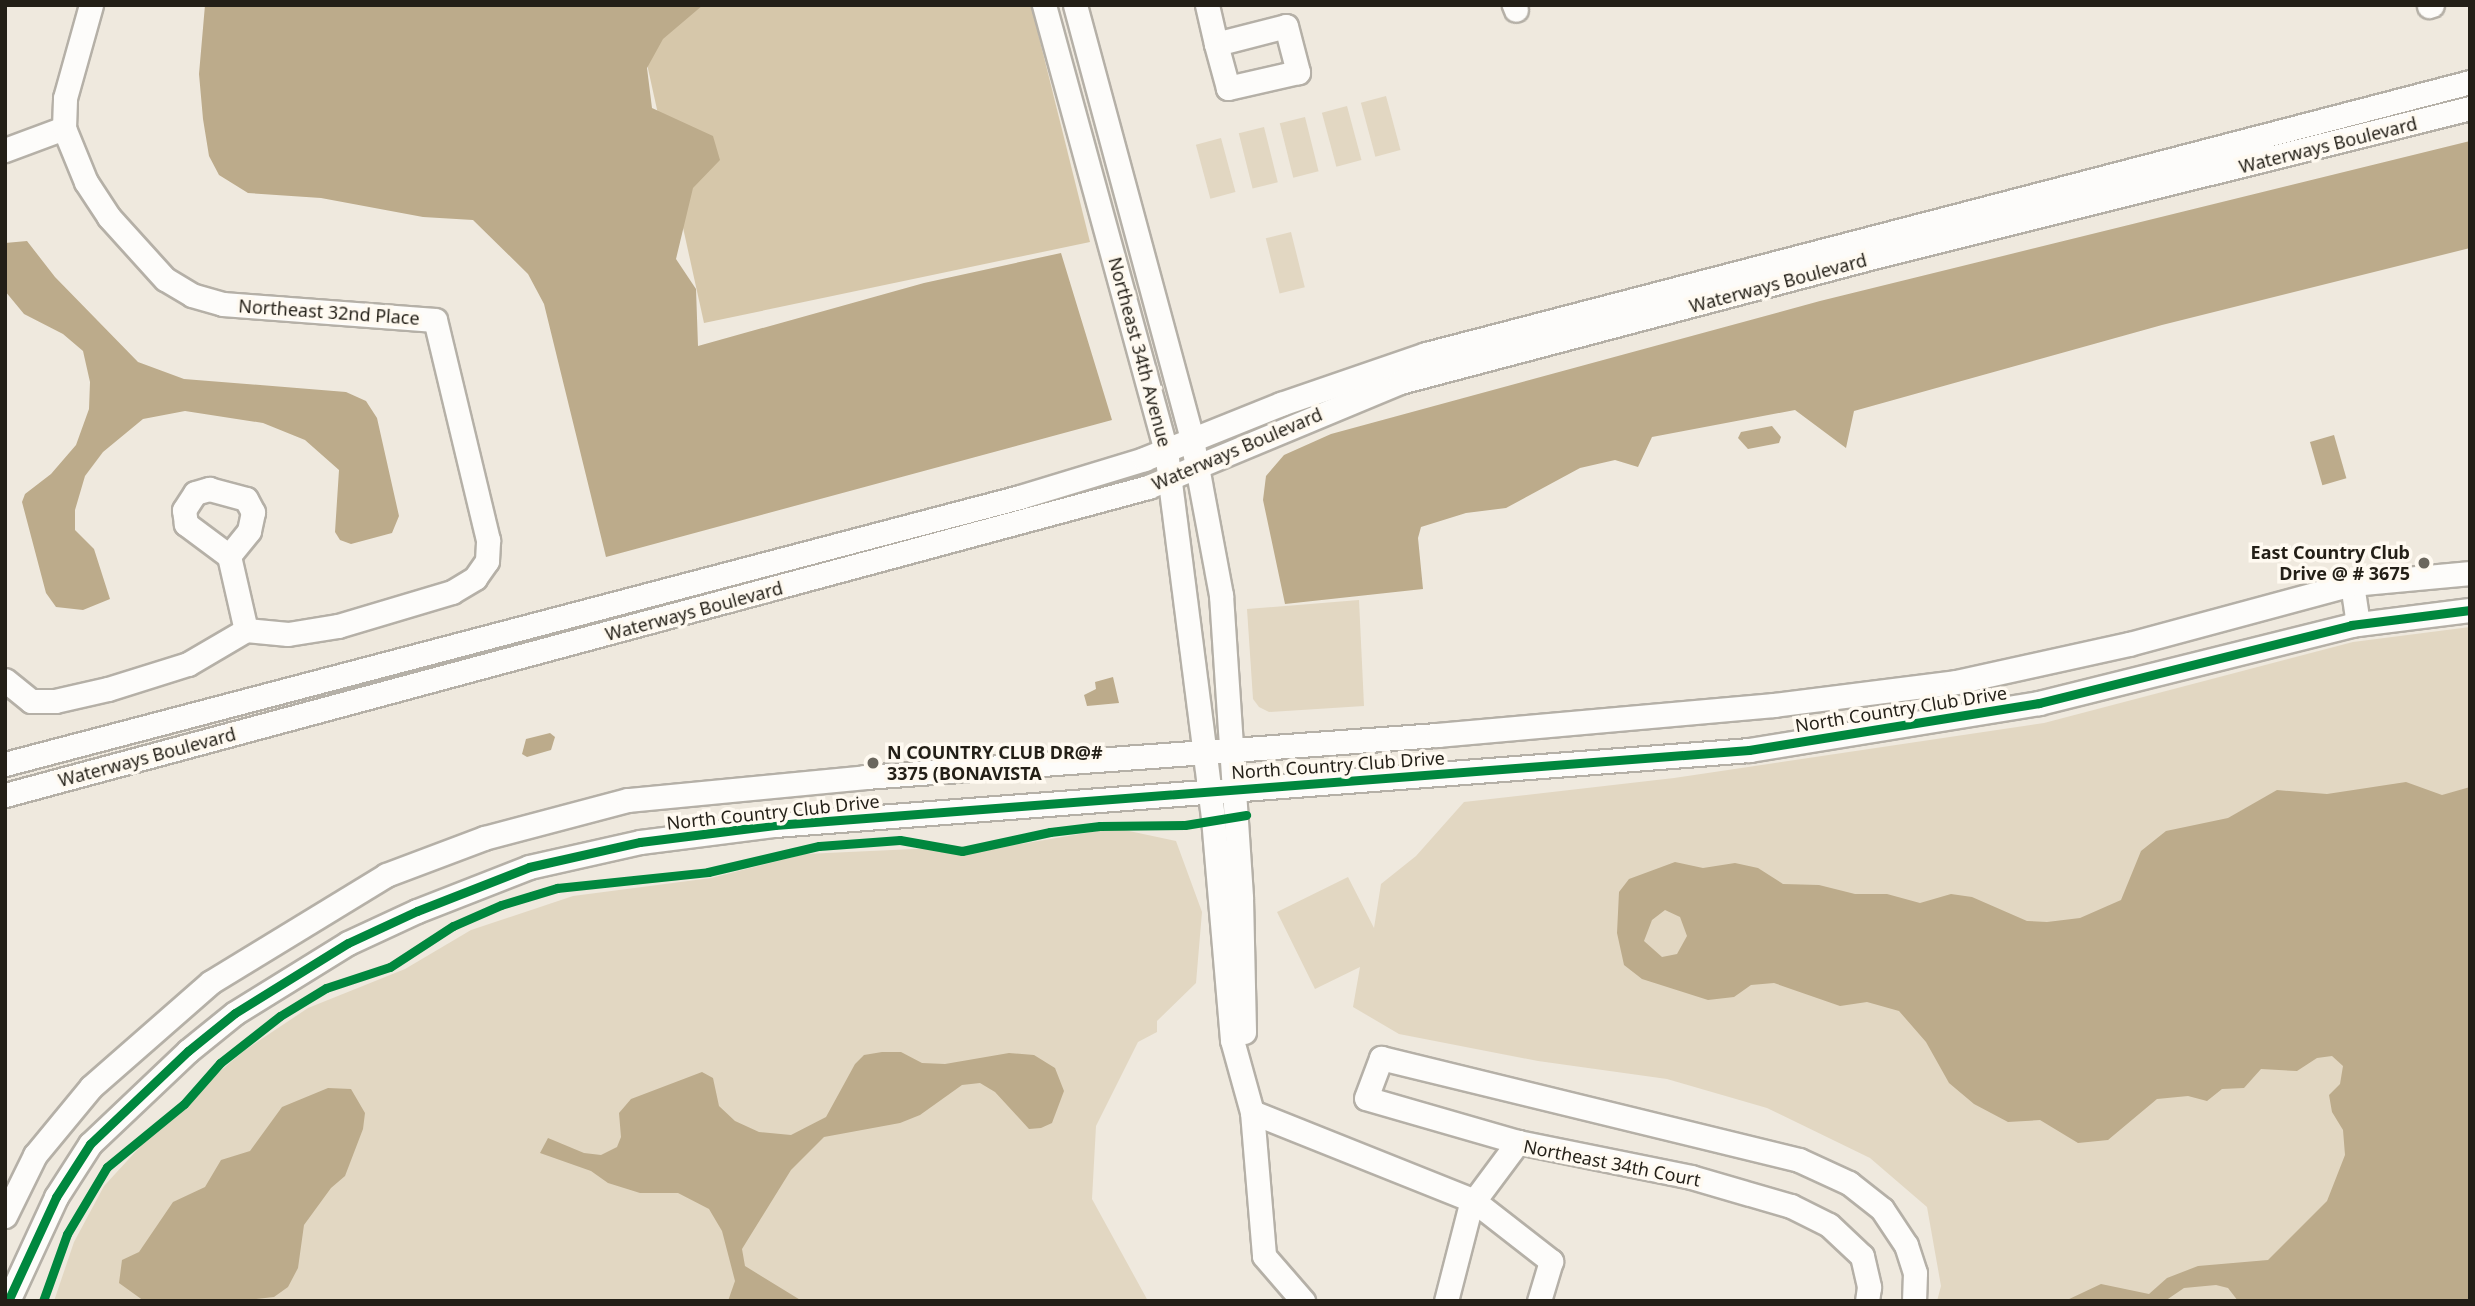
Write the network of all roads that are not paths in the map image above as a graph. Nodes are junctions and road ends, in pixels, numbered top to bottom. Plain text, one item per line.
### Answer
1 (91, 5) edge
2 (1044, 5) edge
3 (1075, 5) edge
4 (1207, 5) edge
5 (1216, 44) dead end
6 (2470, 82) edge
7 (2470, 108) edge
8 (64, 128) junction
9 (5, 150) edge
10 (1192, 440) junction
11 (1166, 451) junction
12 (1198, 463) junction
13 (1170, 475) junction
14 (229, 556) dead end
15 (2470, 573) edge
16 (2351, 584) junction
17 (2470, 610) edge
18 (2358, 624) junction
19 (246, 630) junction
20 (2101, 649) junction
21 (5, 680) edge
22 (2109, 685) junction
23 (1233, 749) junction
24 (1202, 752) junction
25 (5, 764) edge
26 (1235, 789) junction
27 (1208, 790) junction
28 (5, 795) edge
29 (1242, 1080) junction
30 (1252, 1111) junction
31 (1518, 1142) junction
32 (1473, 1201) junction
33 (5, 1216) edge
34 (8, 1301) edge
35 (1303, 1301) edge
36 (1446, 1301) edge
37 (1539, 1301) edge
38 (1867, 1301) edge
39 (1914, 1301) edge

1 - 8 street
2 - 11 street, Northeast 34th Avenue
3 - 10 street, Northeast 34th Avenue
4 - 5 street
6 - 10 street, Waterways Boulevard
7 - 12 street, Waterways Boulevard
8 - 9 street
8 - 19 street, Northeast 32nd Place
10 - 11 street, Waterways Boulevard
10 - 12 street, Northeast 34th Avenue
11 - 13 street, Northeast 34th Avenue
11 - 25 street, Waterways Boulevard
12 - 13 street, Waterways Boulevard
12 - 23 street, Northeast 34th Avenue
13 - 24 street, Northeast 34th Avenue
13 - 28 street, Waterways Boulevard
14 - 19 street
15 - 16 street, North Country Club Drive
16 - 18 street
16 - 20 street, North Country Club Drive
17 - 18 street, North Country Club Drive
18 - 22 street, North Country Club Drive
19 - 21 street
20 - 22 street
20 - 23 street, North Country Club Drive
22 - 26 street, North Country Club Drive
23 - 24 street, North Country Club Drive
23 - 26 street, Northeast 34th Avenue
24 - 27 street, Northeast 34th Avenue
24 - 33 street, North Country Club Drive
26 - 27 street, North Country Club Drive
26 - 29 street
27 - 29 street
27 - 34 street, North Country Club Drive
29 - 30 street
30 - 32 street
30 - 35 street
31 - 32 street, Northeast 34th Court
31 - 38 street, Northeast 34th Court
31 - 39 street
32 - 36 street
32 - 37 street

